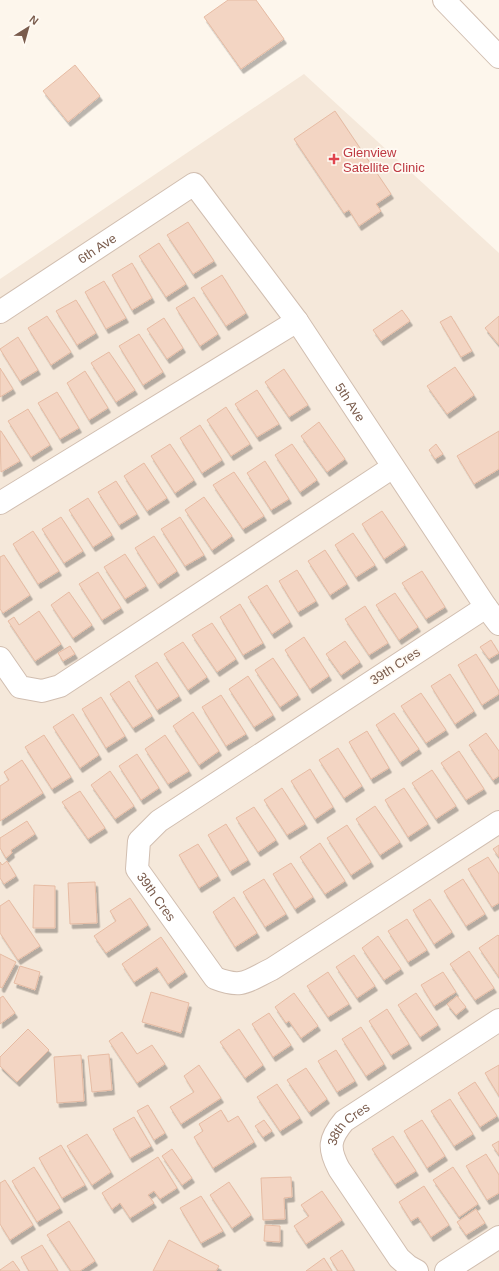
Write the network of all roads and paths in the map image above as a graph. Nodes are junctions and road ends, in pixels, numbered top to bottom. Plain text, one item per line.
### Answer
1 (444, 0) edge
2 (499, 57) edge
3 (194, 184) joint
4 (0, 312) edge
5 (297, 322) junction
6 (393, 467) junction
7 (0, 503) edge
8 (486, 607) junction
9 (499, 624) edge
10 (0, 658) edge
11 (499, 822) edge
12 (499, 1020) edge
13 (499, 1237) edge
14 (417, 1271) edge
15 (446, 1271) edge

1 - 2 street
3 - 4 street, 6th Ave
3 - 5 street, 5th Ave
5 - 6 street, 5th Ave
5 - 7 street
6 - 8 street, 5th Ave
6 - 10 street
8 - 9 street, 5th Ave
8 - 11 street, 39th Cres
12 - 14 street, 38th Cres
13 - 15 street

